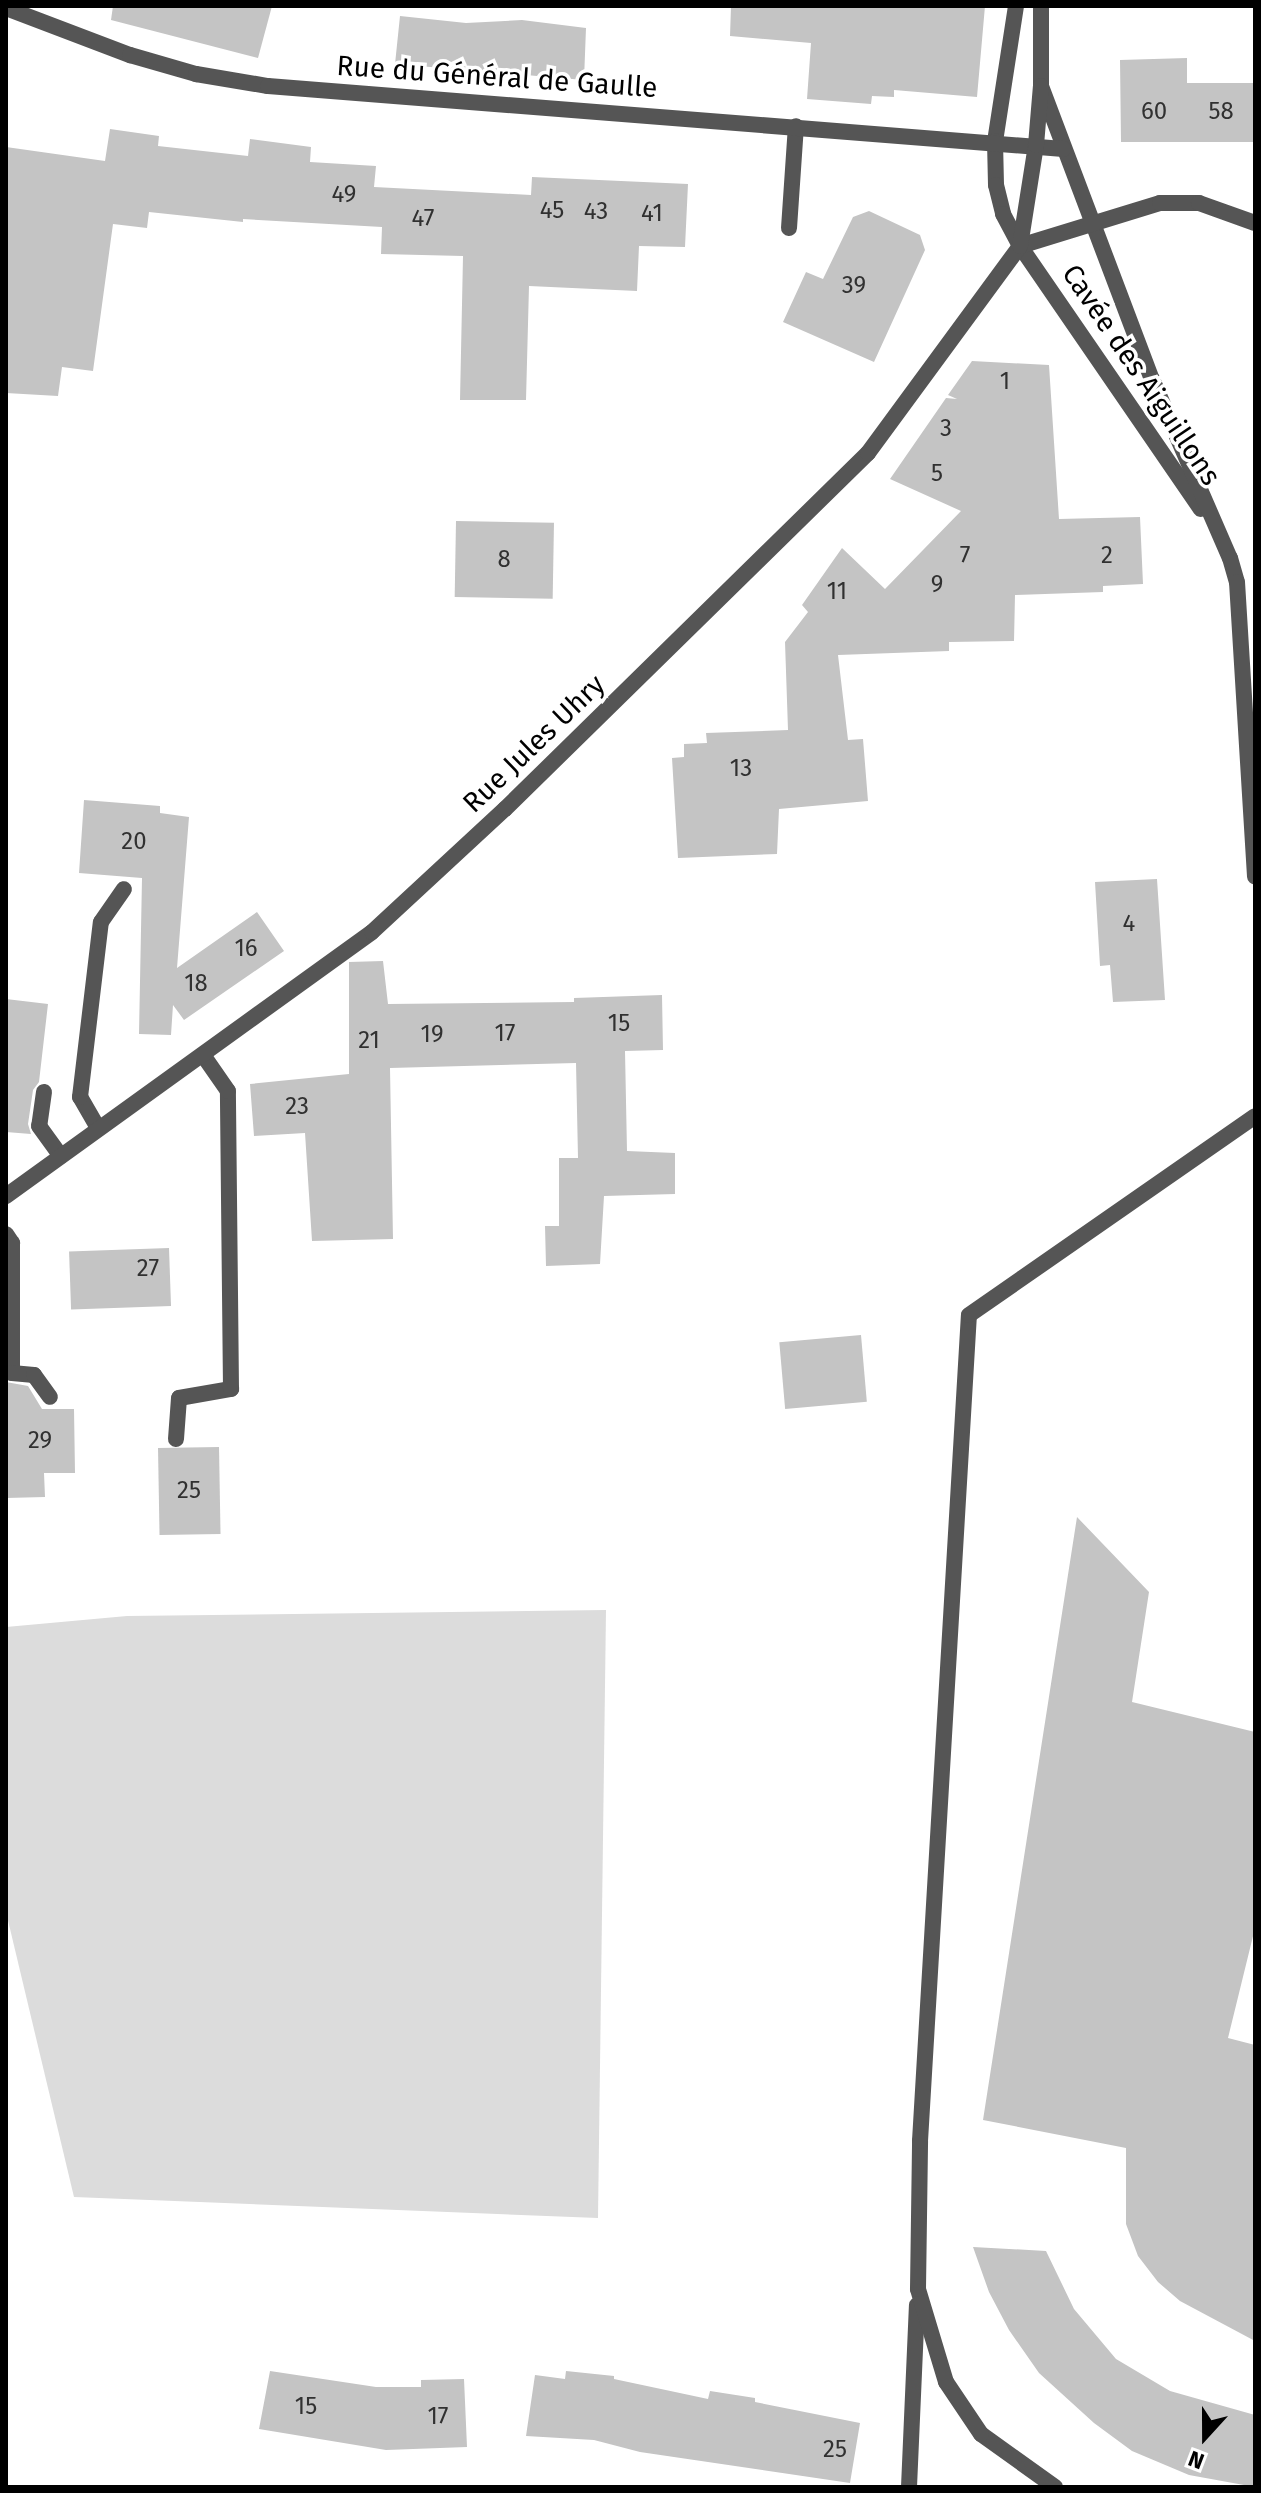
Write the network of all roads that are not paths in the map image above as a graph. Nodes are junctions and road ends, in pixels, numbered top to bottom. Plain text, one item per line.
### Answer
1 (1016, 6) edge
2 (1041, 6) edge
3 (6, 8) edge
4 (1041, 86) junction
5 (796, 126) junction
6 (995, 141) junction
7 (1036, 145) junction
8 (1064, 149) junction
9 (1092, 223) junction
10 (1255, 223) edge
11 (789, 228) dead end
12 (1020, 246) junction
13 (1219, 532) junction
14 (1255, 876) edge
15 (124, 889) dead end
16 (203, 1055) junction
17 (44, 1092) dead end
18 (1255, 1116) edge
19 (98, 1128) junction
20 (61, 1156) junction
21 (6, 1196) edge
22 (6, 1234) edge
23 (50, 1397) dead end
24 (176, 1439) dead end
25 (918, 2289) junction
26 (909, 2487) edge
27 (1055, 2487) edge

1 - 6 street, Cavée des Aiguillons
2 - 4 street
3 - 5 street, Rue du Général de Gaulle
4 - 7 street
4 - 8 street, Cavée des Aiguillons
5 - 6 street, Rue du Général de Gaulle
5 - 11 street
6 - 7 street, Rue du Général de Gaulle
6 - 12 street, Cavée des Aiguillons
7 - 8 street, Rue du Général de Gaulle
7 - 12 street
8 - 9 street, Cavée des Aiguillons
9 - 10 street
9 - 12 street
9 - 13 street, Cavée des Aiguillons
12 - 13 street, Cavée des Aiguillons
12 - 16 street, Rue Jules Uhry
13 - 14 street, Cavée des Aiguillons
15 - 19 street
16 - 19 street, Rue Jules Uhry
16 - 24 street
17 - 20 street
18 - 25 street
19 - 20 street, Rue Jules Uhry
20 - 21 street, Rue Jules Uhry
22 - 23 street
25 - 26 street
25 - 27 street

